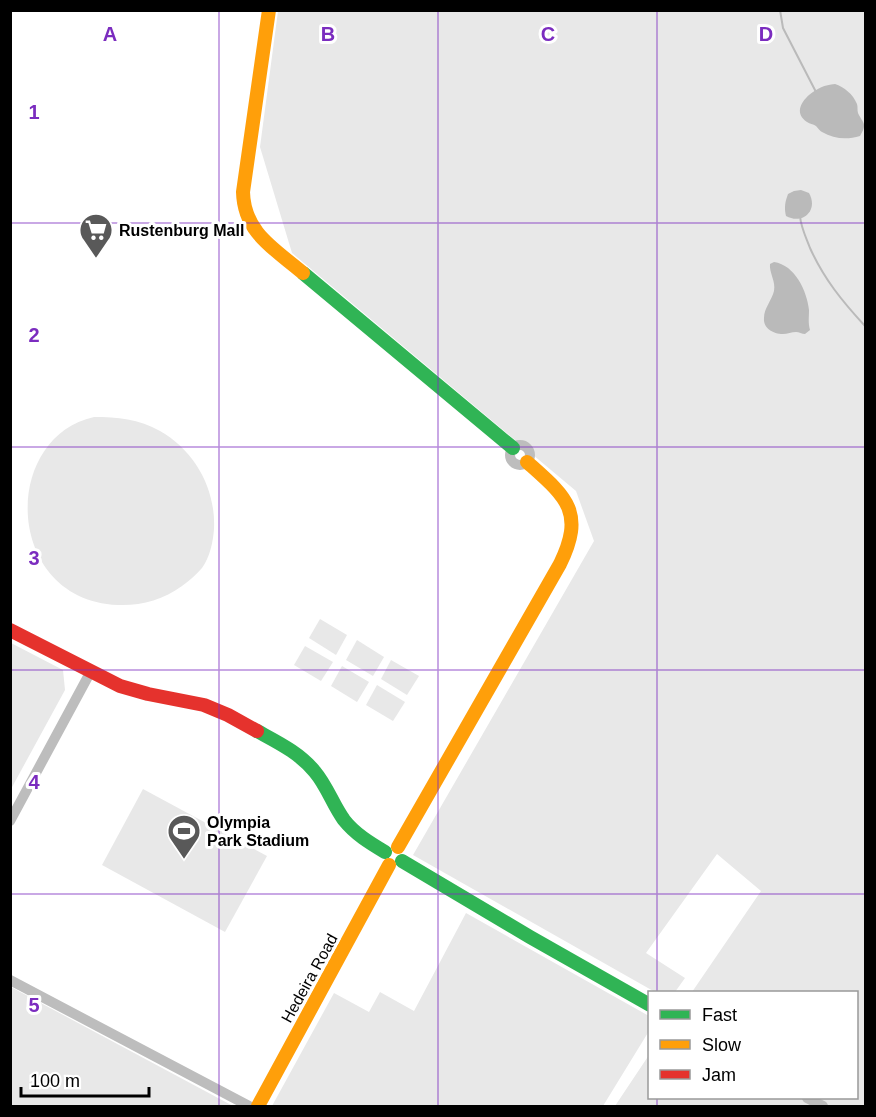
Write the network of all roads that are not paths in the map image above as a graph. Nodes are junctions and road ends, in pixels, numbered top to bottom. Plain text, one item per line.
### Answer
1 (269, 10) edge
2 (513, 448) joint
3 (527, 462) joint
4 (10, 630) edge
5 (91, 671) junction
6 (10, 821) edge
7 (394, 856) junction
8 (10, 980) edge
9 (648, 1004) edge
10 (809, 1099) edge
11 (249, 1107) edge
12 (258, 1107) edge
13 (823, 1107) edge

1 - 2 street
2 - 3 street
3 - 7 street, Hedeira Road
4 - 5 street
5 - 6 street
5 - 7 street
7 - 9 street
7 - 12 street, Hedeira Road
8 - 11 street
10 - 13 street

